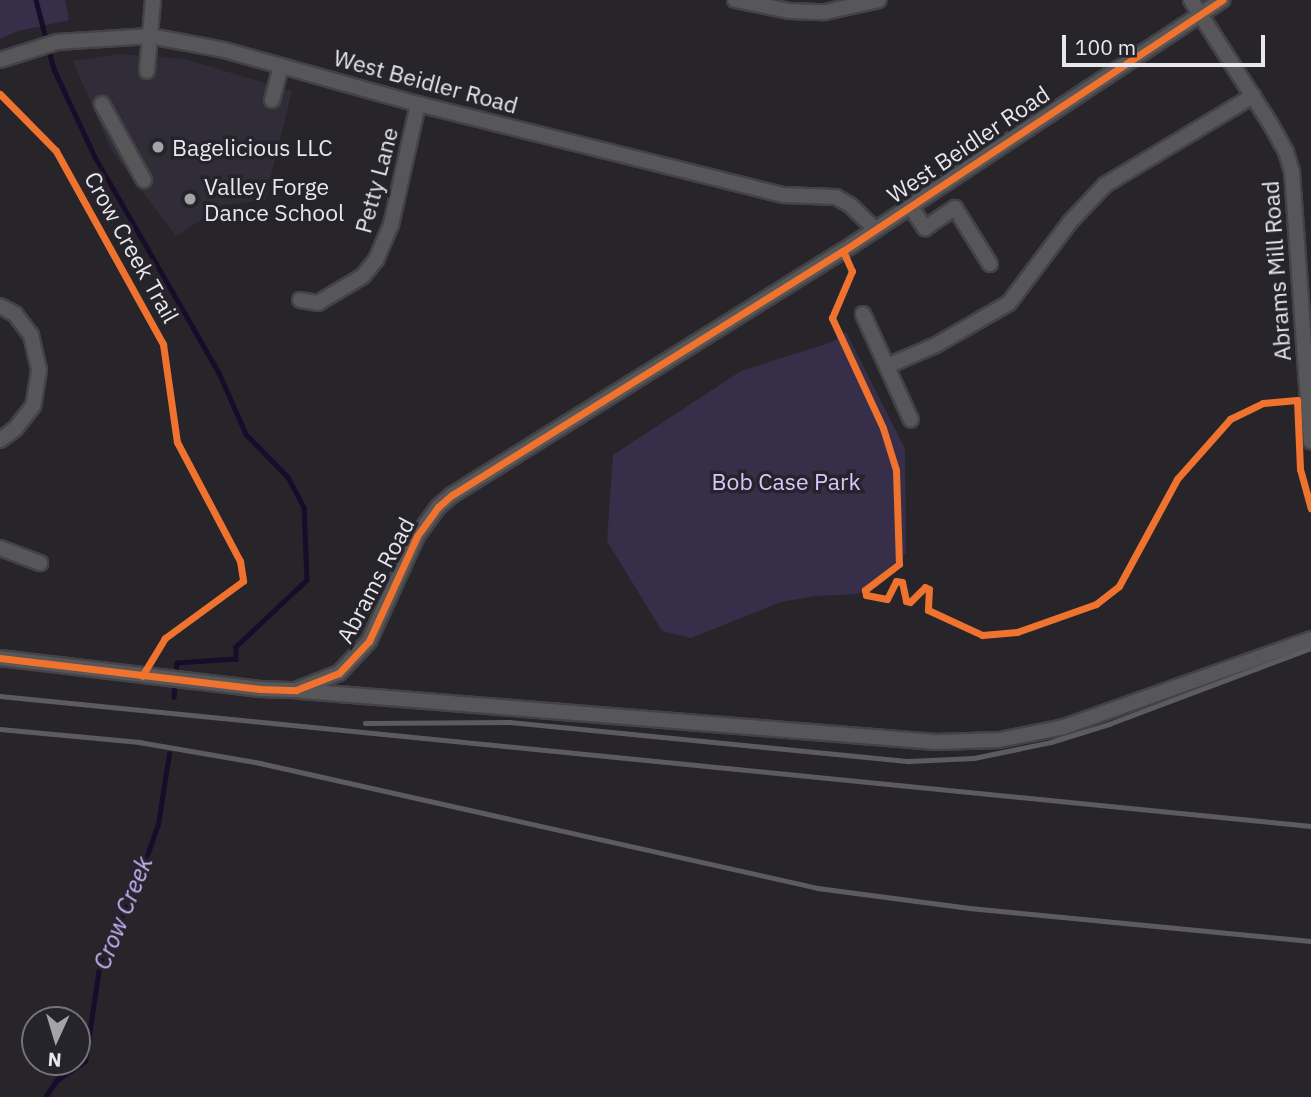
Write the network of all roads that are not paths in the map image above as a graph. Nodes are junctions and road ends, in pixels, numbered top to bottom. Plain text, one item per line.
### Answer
1 (153, 0) edge
2 (734, 0) edge
3 (879, 0) edge
4 (1191, 0) edge
5 (1222, 0) edge
6 (1200, 14) junction
7 (150, 36) junction
8 (0, 60) edge
9 (281, 66) junction
10 (147, 71) dead end
11 (1253, 96) junction
12 (272, 100) dead end
13 (102, 104) dead end
14 (418, 104) junction
15 (144, 180) dead end
16 (910, 206) junction
17 (875, 229) junction
18 (990, 264) dead end
19 (300, 300) dead end
20 (0, 306) edge
21 (863, 314) dead end
22 (887, 366) junction
23 (1309, 384) edge
24 (911, 420) dead end
25 (0, 440) edge
26 (1311, 441) edge
27 (0, 548) edge
28 (40, 562) dead end
29 (1311, 639) edge
30 (0, 658) edge
31 (296, 690) junction

1 - 7 street
2 - 3 street
4 - 6 street, Abrams Mill Road
5 - 6 street, West Beidler Road
6 - 11 street, Abrams Mill Road
6 - 16 street, West Beidler Road
7 - 8 street, West Beidler Road
7 - 9 street, West Beidler Road
7 - 10 street
9 - 12 street
9 - 14 street, West Beidler Road
11 - 22 street
11 - 23 street, Abrams Mill Road
13 - 15 street
14 - 17 street, West Beidler Road
14 - 19 street, Petty Lane
16 - 17 street, West Beidler Road
16 - 18 street
17 - 31 street, Abrams Road
20 - 25 street
21 - 22 street
22 - 24 street
23 - 26 street, Abrams Mill Road
27 - 28 street
29 - 31 street
30 - 31 street, Abrams Road

